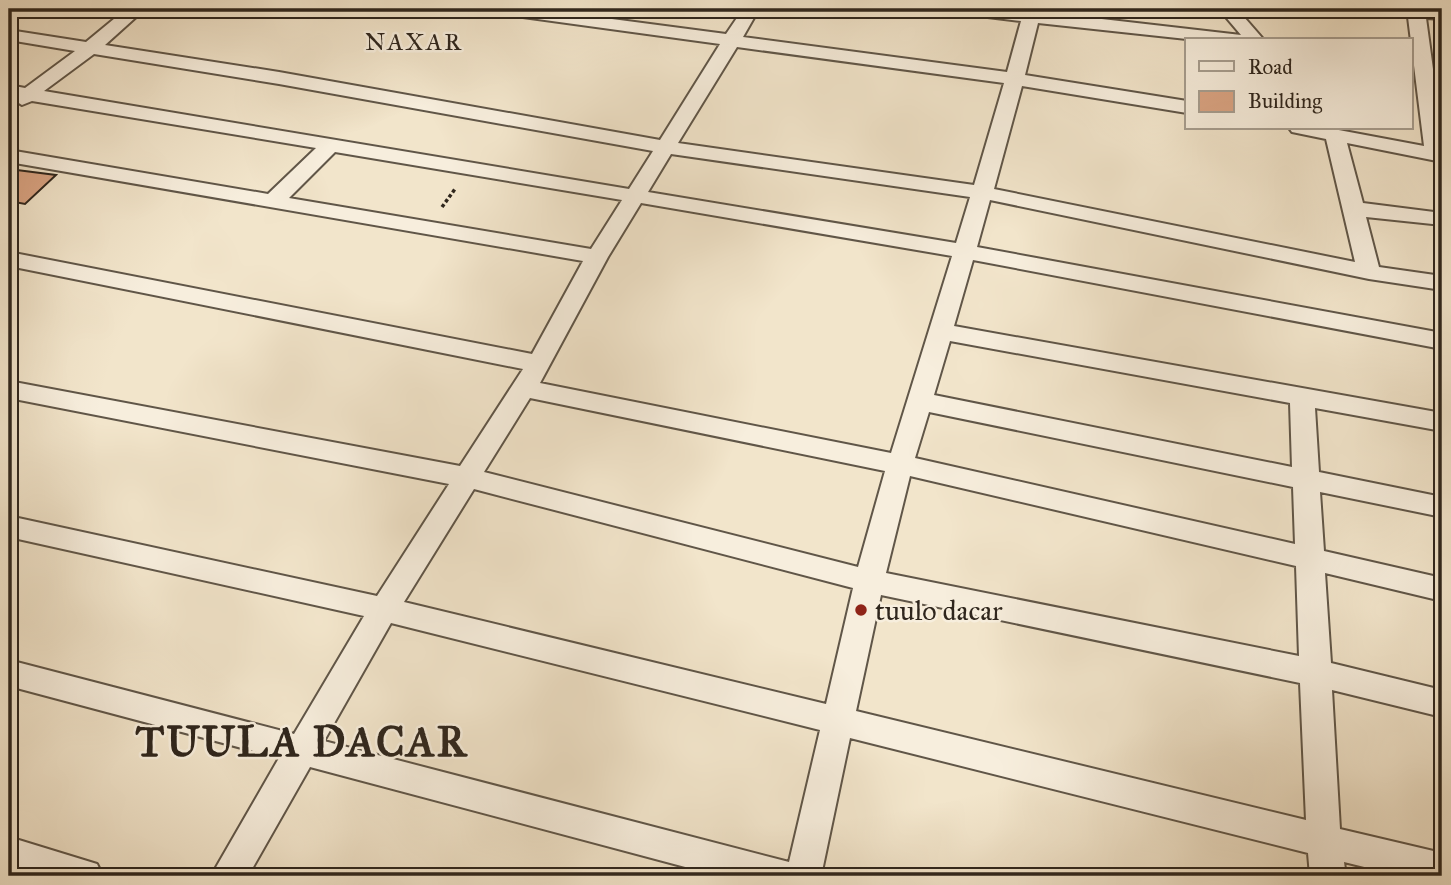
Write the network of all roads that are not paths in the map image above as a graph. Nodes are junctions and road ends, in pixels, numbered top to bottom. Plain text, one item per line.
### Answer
1 (136, 9) edge
2 (500, 9) edge
3 (751, 9) edge
4 (963, 9) edge
5 (1228, 9) edge
6 (1416, 10) edge
7 (1032, 12) edge
8 (1442, 14) edge
9 (9, 35) edge
10 (1227, 38) edge
11 (1253, 38) edge
12 (733, 41) junction
13 (90, 48) junction
14 (1425, 60) edge
15 (1015, 79) junction
16 (18, 92) edge
17 (1185, 107) edge
18 (9, 108) edge
19 (1436, 110) edge
20 (1309, 130) edge
21 (1335, 135) junction
22 (332, 144) junction
23 (666, 147) junction
24 (9, 156) edge
25 (1439, 156) edge
26 (980, 192) junction
27 (636, 197) junction
28 (274, 200) junction
29 (1355, 208) junction
30 (1442, 219) edge
31 (963, 251) junction
32 (597, 257) junction
33 (9, 259) edge
34 (1368, 272) junction
35 (1442, 283) edge
36 (939, 331) junction
37 (1442, 341) edge
38 (539, 364) junction
39 (523, 388) junction
40 (9, 389) edge
41 (1302, 398) junction
42 (918, 401) junction
43 (1442, 422) edge
44 (900, 464) junction
45 (465, 477) junction
46 (1304, 477) junction
47 (1442, 507) edge
48 (9, 526) edge
49 (1309, 560) junction
50 (869, 581) junction
51 (1442, 589) edge
52 (384, 609) junction
53 (9, 673) edge
54 (1317, 673) junction
55 (1442, 703) edge
56 (837, 721) junction
57 (303, 749) junction
58 (1324, 843) junction
59 (9, 853) edge
60 (1442, 870) edge
61 (85, 876) edge
62 (229, 876) edge
63 (781, 876) edge
64 (803, 876) edge
65 (1328, 876) edge

1 - 13 street
2 - 12 street
3 - 12 street
4 - 7 street
5 - 11 street
6 - 8 street
6 - 14 street
7 - 10 street
7 - 15 street
9 - 13 street
12 - 15 street
12 - 23 street
13 - 16 street
13 - 23 street
14 - 19 street
15 - 17 street
15 - 26 street
16 - 18 street
16 - 22 street
19 - 25 street
20 - 21 street
21 - 25 street
21 - 29 street
22 - 27 street
22 - 28 street
23 - 26 street
23 - 27 street
24 - 28 street
26 - 31 street
26 - 34 street
27 - 31 street
27 - 32 street
28 - 32 street
29 - 30 street
29 - 34 street
31 - 36 street
31 - 37 street
32 - 38 street
33 - 38 street
34 - 35 street
36 - 41 street
36 - 42 street
38 - 39 street
39 - 44 street
39 - 45 street
40 - 45 street
41 - 43 street
41 - 46 street
42 - 44 street
42 - 46 street
44 - 49 street
44 - 50 street
45 - 50 street
45 - 52 street
46 - 47 street
46 - 49 street
48 - 52 street
49 - 51 street
49 - 54 street
50 - 54 street
50 - 56 street
52 - 56 street
52 - 57 street
53 - 57 street
54 - 55 street
54 - 58 street
56 - 58 street
56 - 64 street
57 - 62 street
57 - 63 street
58 - 60 street
58 - 65 street
59 - 61 street

